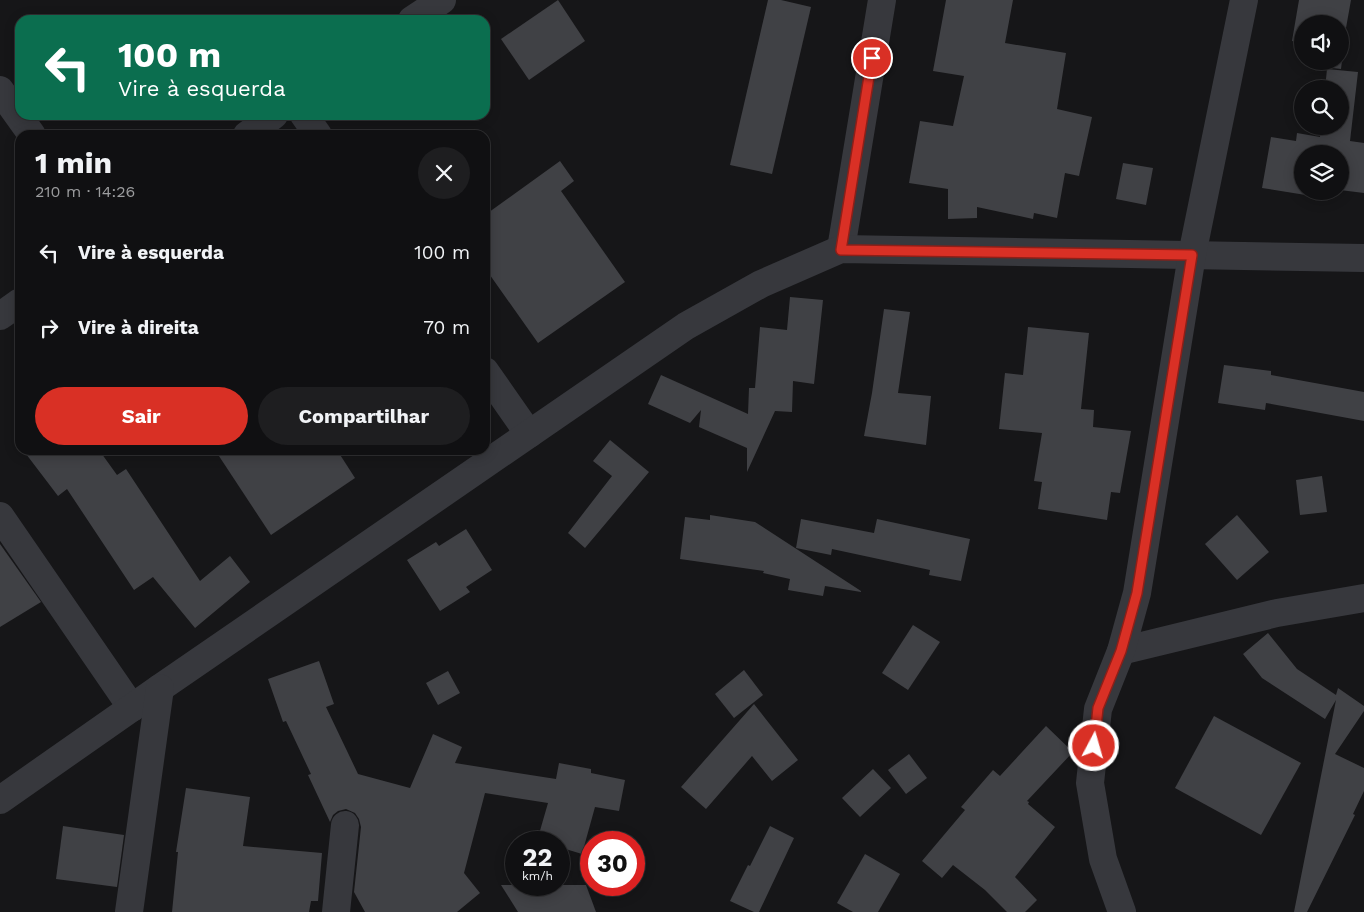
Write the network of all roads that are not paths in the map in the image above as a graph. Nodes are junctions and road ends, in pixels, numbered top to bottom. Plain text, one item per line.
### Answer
1 (442, 0) edge
2 (882, 0) edge
3 (1244, 0) edge
4 (420, 15) edge
5 (0, 90) edge
6 (15, 111) edge
7 (267, 120) edge
8 (254, 130) edge
9 (841, 250) junction
10 (1192, 255) junction
11 (1364, 258) edge
12 (15, 306) edge
13 (0, 316) edge
14 (490, 378) edge
15 (530, 434) junction
16 (0, 516) edge
17 (1364, 598) edge
18 (1121, 651) junction
19 (160, 688) junction
20 (132, 708) junction
21 (0, 800) edge
22 (345, 825) dead end
23 (129, 912) edge
24 (336, 912) edge
25 (1122, 912) edge

1 - 4 street
2 - 9 street
3 - 10 street
5 - 6 street
7 - 8 street
9 - 10 street
9 - 15 street
10 - 11 street
10 - 18 street
12 - 13 street
14 - 15 street
15 - 19 street
16 - 20 street
17 - 18 street
18 - 25 street
19 - 20 street
19 - 23 street
20 - 21 street
22 - 24 street

